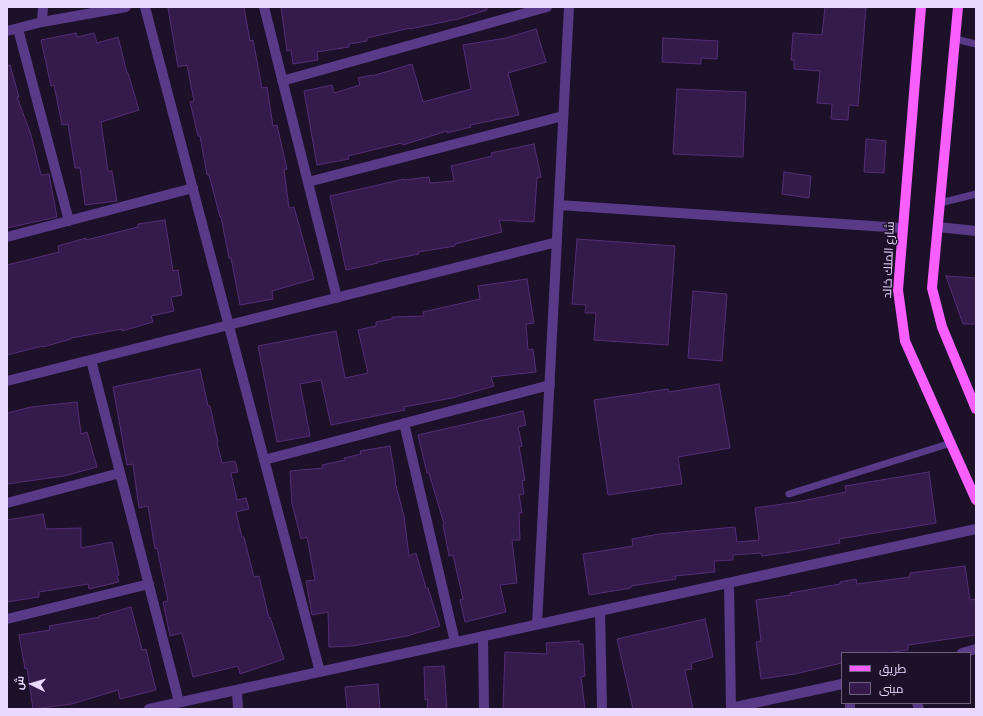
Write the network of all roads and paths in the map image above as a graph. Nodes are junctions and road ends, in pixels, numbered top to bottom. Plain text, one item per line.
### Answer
1 (43, 7) edge
2 (126, 7) edge
3 (145, 7) edge
4 (264, 7) edge
5 (548, 7) edge
6 (569, 7) edge
7 (921, 7) edge
8 (958, 7) edge
9 (42, 22) junction
10 (18, 29) junction
11 (7, 31) edge
12 (955, 39) junction
13 (976, 44) edge
14 (282, 82) junction
15 (563, 116) junction
16 (308, 182) junction
17 (192, 188) junction
18 (976, 194) edge
19 (940, 203) junction
20 (559, 205) junction
21 (69, 221) junction
22 (938, 227) junction
23 (902, 228) junction
24 (976, 231) edge
25 (7, 237) edge
26 (557, 242) junction
27 (337, 298) junction
28 (229, 325) junction
29 (90, 360) junction
30 (7, 381) edge
31 (550, 385) junction
32 (976, 409) edge
33 (404, 423) junction
34 (951, 443) junction
35 (264, 460) junction
36 (120, 473) junction
37 (789, 494) dead end
38 (976, 500) edge
39 (7, 503) edge
40 (976, 529) edge
41 (729, 583) junction
42 (149, 584) junction
43 (600, 611) junction
44 (7, 619) edge
45 (538, 624) junction
46 (483, 636) junction
47 (455, 642) junction
48 (976, 649) edge
49 (966, 652) edge
50 (320, 672) junction
51 (841, 684) edge
52 (237, 690) junction
53 (179, 702) junction
54 (149, 709) edge
55 (238, 709) edge
56 (484, 709) edge
57 (602, 709) edge
58 (731, 709) edge

1 - 9 street
2 - 9 street
3 - 17 street
4 - 14 street
5 - 14 street
6 - 15 street
7 - 23 main road, شارع الملك خالد
8 - 12 main road
9 - 10 street
10 - 11 street
10 - 21 street
12 - 13 lane
12 - 19 main road
14 - 16 street
15 - 16 street
15 - 20 street
16 - 27 street
17 - 21 street
17 - 28 street
18 - 19 lane
19 - 22 main road
20 - 23 street
20 - 26 street
21 - 25 street
22 - 24 street
22 - 32 main road
23 - 34 main road, شارع الملك خالد
26 - 27 street
26 - 31 street
27 - 28 street
28 - 29 street
28 - 35 street
29 - 30 street
29 - 36 street
31 - 33 street
31 - 45 street
33 - 35 street
33 - 47 street
34 - 37 lane
34 - 38 main road, شارع الملك خالد
35 - 50 street
36 - 39 street
36 - 42 street
40 - 41 street
41 - 43 street
41 - 58 street
42 - 44 street
42 - 53 street
43 - 45 street
43 - 57 street
45 - 46 street
46 - 47 street
46 - 56 street
47 - 50 street
48 - 49 street
50 - 52 street
51 - 58 street
52 - 53 street
52 - 55 street
53 - 54 street

